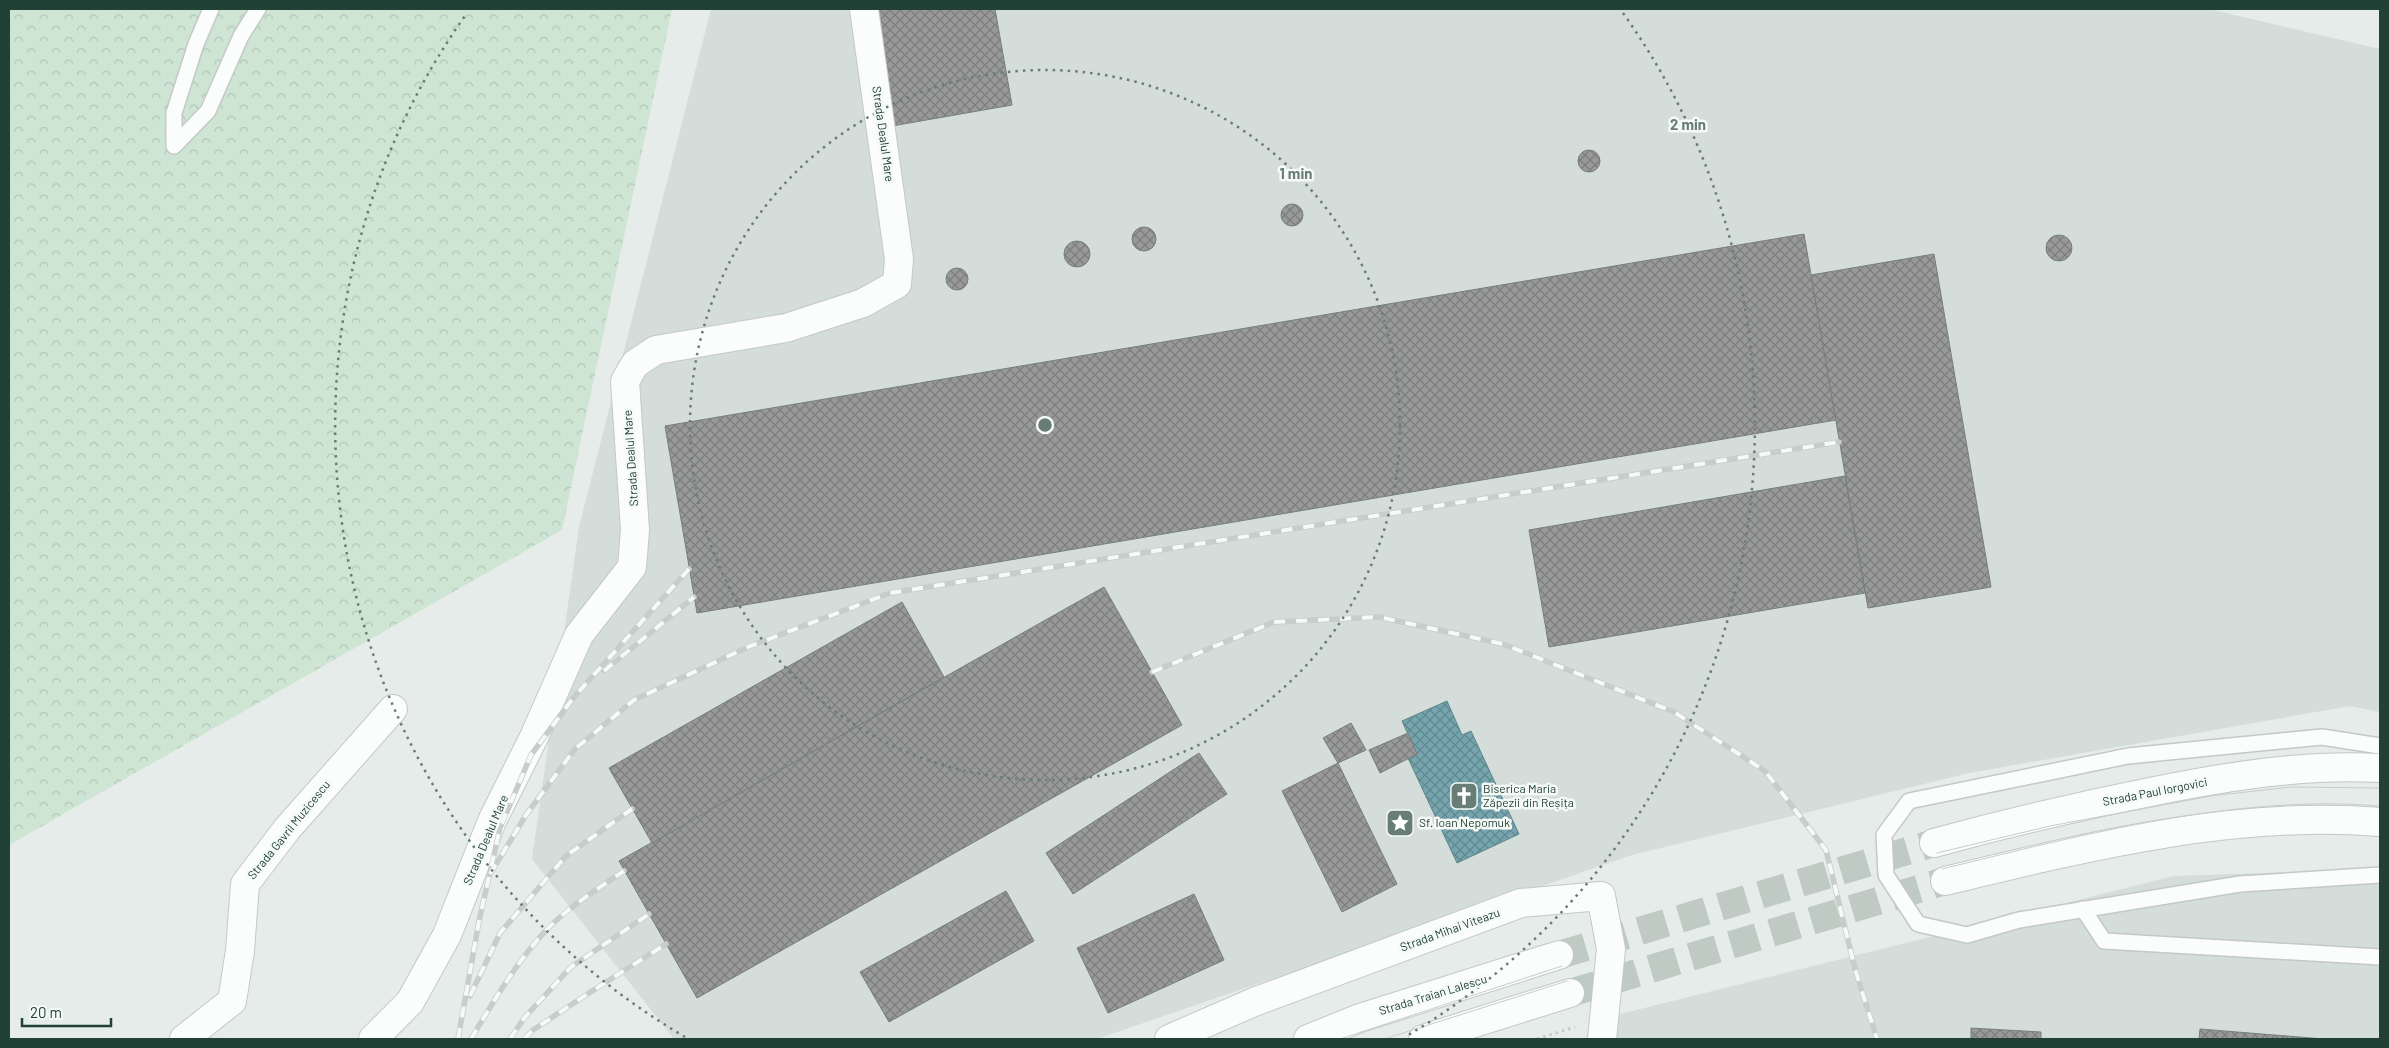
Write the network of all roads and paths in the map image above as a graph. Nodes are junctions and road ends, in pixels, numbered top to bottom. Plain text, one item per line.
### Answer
1 (211, 9) edge
2 (258, 9) edge
3 (864, 9) edge
4 (393, 710) dead end
5 (2380, 746) edge
6 (2380, 768) edge
7 (2380, 822) edge
8 (1934, 843) tunnel mouth
9 (2380, 875) edge
10 (1945, 880) tunnel mouth
11 (2083, 909) junction
12 (1559, 955) tunnel mouth
13 (2380, 957) edge
14 (1570, 993) tunnel mouth
15 (1603, 1028) edge
16 (184, 1039) edge
17 (373, 1039) edge
18 (1169, 1039) edge
19 (1308, 1039) edge
20 (1423, 1039) edge
21 (1537, 1039) edge

1 - 2 lane
3 - 17 street, Strada Dealul Mare
4 - 16 street, Strada Gavril Muzicescu
5 - 11 lane
6 - 8 street, Strada Paul Iorgovici
7 - 10 street
9 - 11 lane
11 - 13 lane
12 - 19 street, Strada Traian Lalescu
14 - 20 street
15 - 18 street, Strada Mihai Viteazu
15 - 21 path

